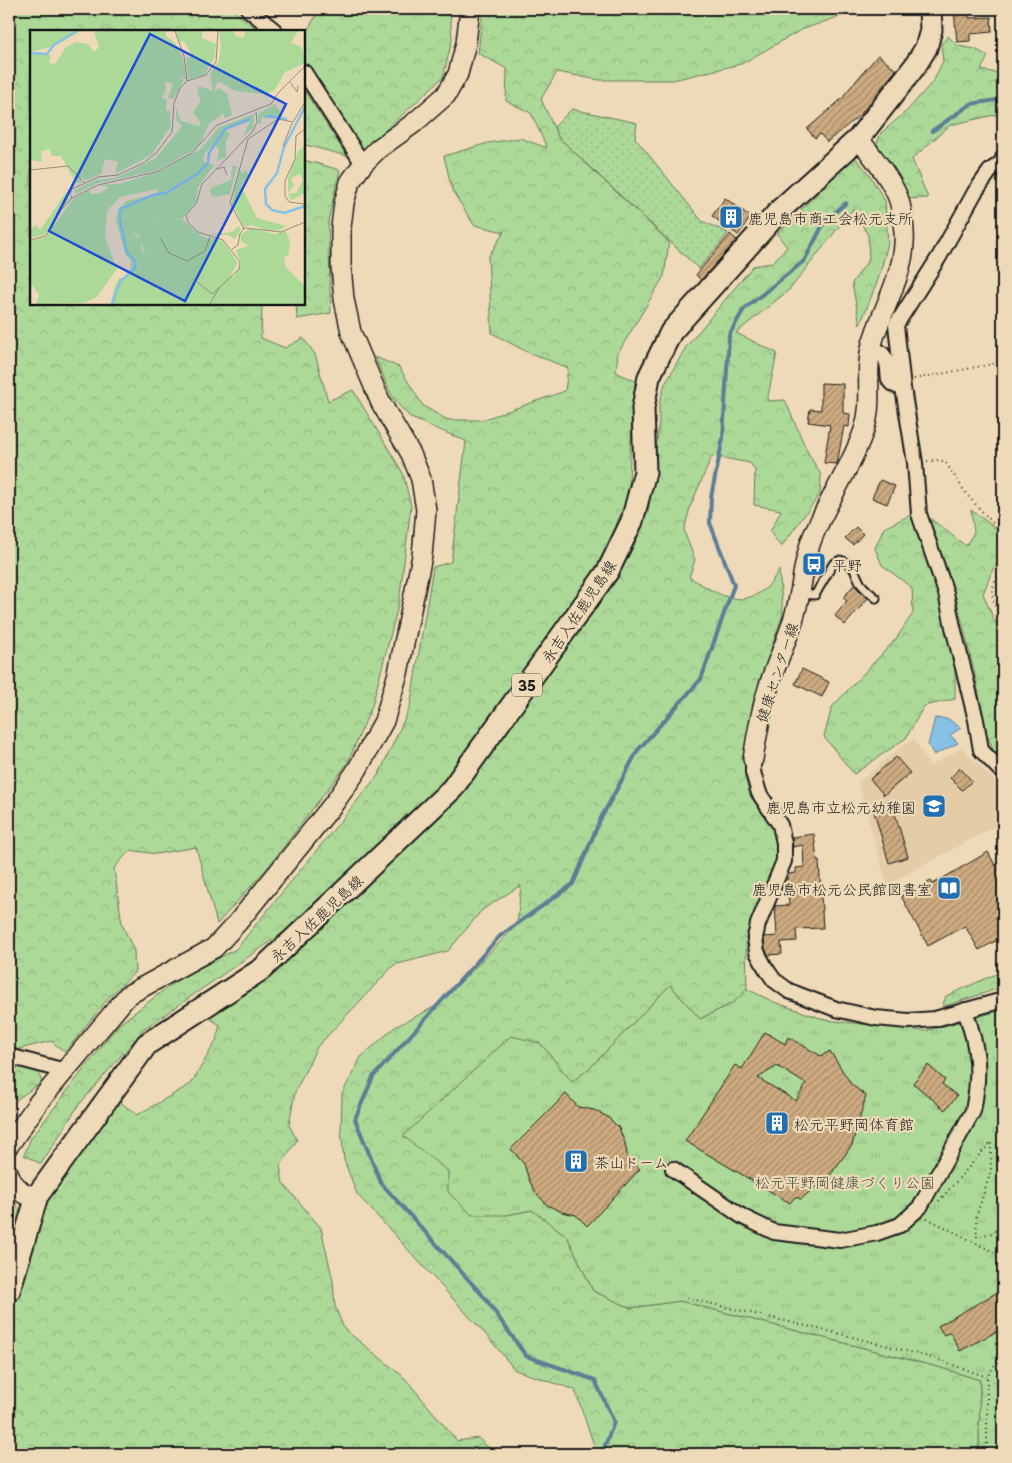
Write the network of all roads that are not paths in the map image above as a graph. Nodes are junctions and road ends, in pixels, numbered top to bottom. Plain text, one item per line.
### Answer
1 (248, 9) edge
2 (470, 9) edge
3 (930, 9) edge
4 (273, 30) edge
5 (305, 74) edge
6 (858, 139) junction
7 (1003, 158) edge
8 (363, 164) junction
9 (871, 346) junction
10 (902, 384) junction
11 (800, 594) junction
12 (876, 598) dead end
13 (753, 759) joint
14 (1003, 773) edge
15 (1003, 1000) edge
16 (964, 1010) junction
17 (9, 1056) edge
18 (65, 1071) junction
19 (9, 1145) edge
20 (673, 1169) dead end
21 (9, 1174) edge
22 (37, 1196) junction
23 (9, 1291) edge

1 - 4 street
2 - 8 street
3 - 6 main road, 永吉入佐鹿児島線 / 35
5 - 8 street
6 - 9 street, 健康センター線
6 - 22 main road, 永吉入佐鹿児島線 / 35
7 - 10 street
8 - 18 street
9 - 10 street
9 - 11 street, 健康センター線
10 - 14 street
11 - 12 lane
11 - 13 street, 健康センター線
13 - 16 street, 健康センター線
15 - 16 street, 健康センター線
16 - 20 street
17 - 18 street
18 - 19 street
21 - 22 street
22 - 23 main road, 永吉入佐鹿児島線 / 35

